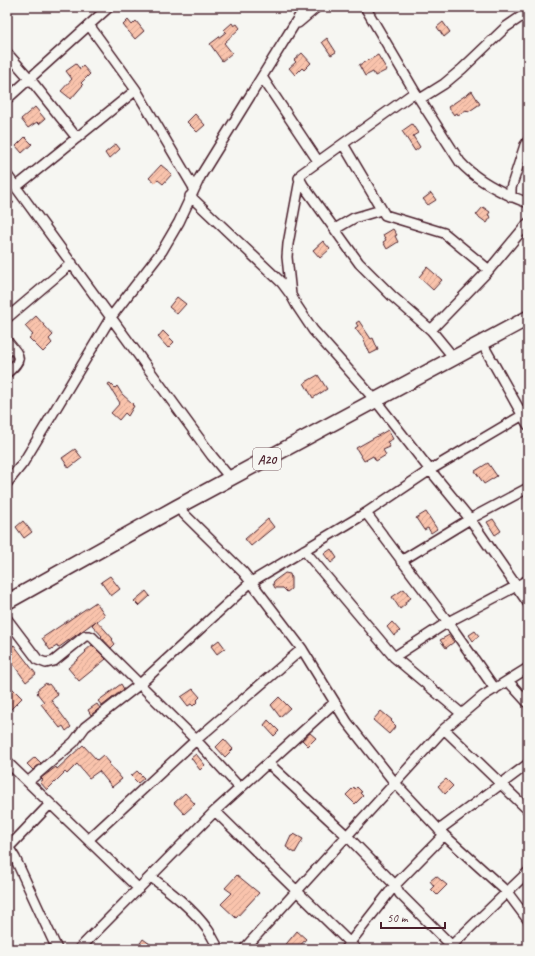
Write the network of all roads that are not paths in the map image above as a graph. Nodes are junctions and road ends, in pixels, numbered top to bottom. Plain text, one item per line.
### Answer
1 (110, 7) edge
2 (305, 7) edge
3 (317, 7) edge
4 (365, 7) edge
5 (528, 12) edge
6 (89, 25) junction
7 (292, 28) junction
8 (7, 53) edge
9 (262, 77) junction
10 (30, 79) junction
11 (136, 90) junction
12 (418, 96) junction
13 (7, 99) edge
14 (77, 138) junction
15 (528, 141) edge
16 (343, 144) junction
17 (318, 161) junction
18 (7, 175) edge
19 (299, 178) junction
20 (16, 187) junction
21 (192, 192) junction
22 (511, 197) junction
23 (528, 203) edge
24 (381, 210) junction
25 (528, 223) edge
26 (335, 229) junction
27 (72, 263) junction
28 (489, 270) junction
29 (291, 295) junction
30 (111, 317) junction
31 (7, 318) edge
32 (528, 318) edge
33 (431, 330) junction
34 (7, 341) edge
35 (482, 343) junction
36 (454, 358) junction
37 (7, 373) edge
38 (376, 401) junction
39 (523, 415) junction
40 (528, 425) edge
41 (430, 470) junction
42 (231, 478) junction
43 (7, 483) edge
44 (528, 488) edge
45 (177, 507) junction
46 (366, 513) junction
47 (470, 519) junction
48 (304, 550) junction
49 (401, 561) junction
50 (528, 580) edge
51 (251, 582) junction
52 (517, 586) junction
53 (7, 602) edge
54 (528, 603) edge
55 (7, 619) edge
56 (448, 622) junction
57 (302, 649) junction
58 (394, 656) junction
59 (528, 668) edge
60 (508, 681) junction
61 (140, 684) junction
62 (495, 689) junction
63 (334, 703) junction
64 (528, 703) edge
65 (462, 714) junction
66 (444, 729) junction
67 (196, 740) junction
68 (7, 762) edge
69 (268, 763) junction
70 (528, 764) edge
71 (29, 781) junction
72 (395, 783) junction
73 (502, 785) junction
74 (240, 788) junction
75 (50, 804) junction
76 (528, 810) edge
77 (215, 811) junction
78 (442, 832) junction
79 (347, 836) junction
80 (88, 840) junction
81 (8, 846) edge
82 (528, 872) edge
83 (151, 876) junction
84 (395, 885) junction
85 (139, 889) junction
86 (298, 892) junction
87 (507, 892) junction
88 (528, 920) edge
89 (350, 947) edge
90 (450, 947) edge
91 (57, 949) edge
92 (79, 949) edge
93 (219, 949) edge
94 (244, 949) edge

1 - 6 street
2 - 7 street
3 - 7 street
4 - 12 street
5 - 12 street
6 - 10 street
6 - 11 street
7 - 9 street
8 - 10 street
9 - 17 street
9 - 21 street
10 - 13 street
10 - 14 street
11 - 14 street
11 - 21 street
12 - 16 street
12 - 22 street
14 - 20 street
15 - 22 street
16 - 17 street
16 - 24 street
17 - 19 street
18 - 20 street
19 - 26 street
19 - 29 street
20 - 27 street
21 - 29 street
21 - 30 street
22 - 23 street
24 - 26 street
24 - 28 street
25 - 28 street
26 - 33 street
27 - 30 street
27 - 31 street
28 - 33 street
29 - 38 street
30 - 42 street
30 - 43 street
32 - 35 main road, A20
33 - 36 street
34 - 37 street
35 - 36 main road, A20
35 - 39 street
36 - 38 main road, A20
38 - 41 street
38 - 42 main road, A20
39 - 40 street
39 - 41 street
41 - 46 street
41 - 47 street
42 - 45 main road, A20
44 - 47 street
45 - 51 street
45 - 53 main road, A20
46 - 48 street
46 - 49 street
47 - 49 street
47 - 52 street
48 - 51 street
48 - 58 street
49 - 56 street
50 - 52 street
51 - 57 street
51 - 61 street
52 - 54 street
52 - 56 street
55 - 61 street
56 - 58 street
56 - 62 street
57 - 63 street
57 - 67 street
58 - 65 street
59 - 60 street
60 - 62 street
60 - 64 street
61 - 67 street
61 - 71 street
62 - 65 street
63 - 69 street
63 - 72 street
65 - 66 street
66 - 72 street
66 - 73 street
67 - 74 street
67 - 80 street
68 - 71 street
69 - 74 street
69 - 79 street
70 - 73 street
71 - 75 street
72 - 78 street
72 - 79 street
73 - 76 street
73 - 78 street
74 - 77 street
75 - 80 street
75 - 81 street
77 - 83 street
77 - 86 street
78 - 84 street
78 - 87 street
79 - 84 street
79 - 86 street
80 - 85 street
81 - 91 street
82 - 87 street
83 - 85 street
83 - 93 street
84 - 89 street
84 - 90 street
85 - 92 street
86 - 89 street
86 - 94 street
87 - 88 street
87 - 90 street

